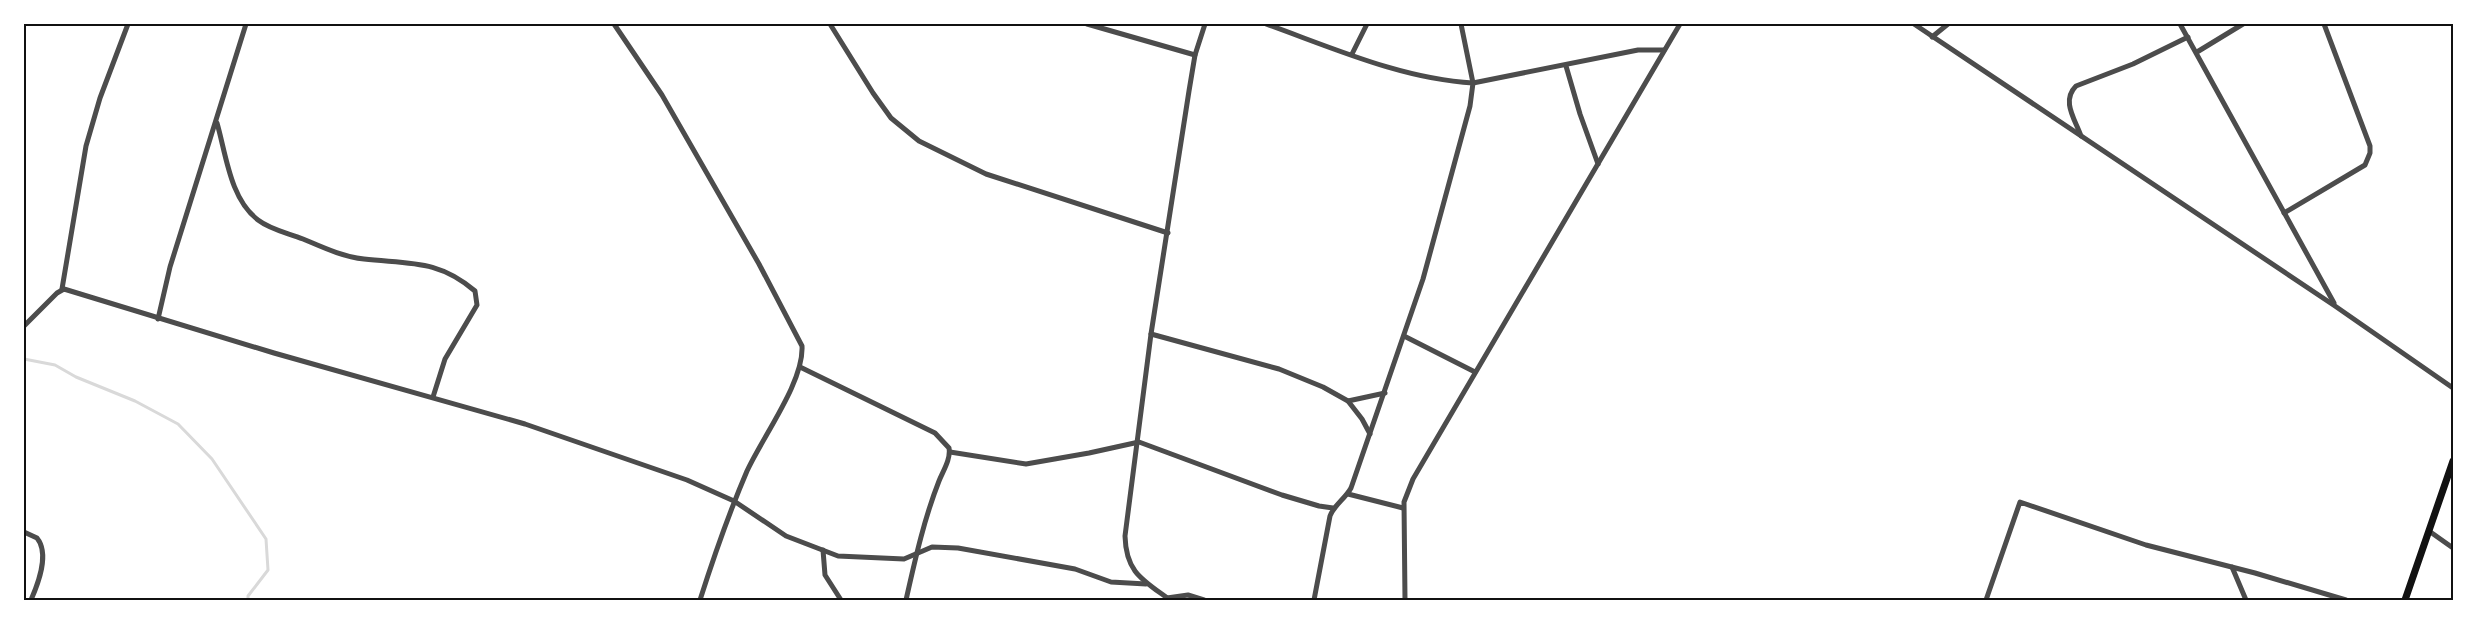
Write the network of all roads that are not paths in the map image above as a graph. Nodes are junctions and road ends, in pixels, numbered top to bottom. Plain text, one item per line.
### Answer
1 (128, 24) edge
2 (246, 24) edge
3 (622, 24) edge
4 (830, 24) edge
5 (1087, 24) edge
6 (1205, 24) edge
7 (1266, 24) edge
8 (1367, 24) edge
9 (1461, 24) edge
10 (1680, 24) edge
11 (1914, 24) edge
12 (1948, 24) edge
13 (2180, 24) edge
14 (2243, 24) edge
15 (2324, 24) edge
16 (615, 26) edge
17 (1932, 37) junction
18 (2188, 37) junction
19 (1664, 50) junction
20 (2197, 52) junction
21 (1195, 54) junction
22 (1352, 54) junction
23 (1566, 66) junction
24 (1473, 83) junction
25 (217, 123) junction
26 (2081, 136) junction
27 (1598, 164) junction
28 (2284, 213) junction
29 (1168, 233) junction
30 (62, 289) junction
31 (2336, 306) junction
32 (158, 319) junction
33 (24, 326) edge
34 (1151, 334) junction
35 (1404, 336) junction
36 (800, 367) junction
37 (1475, 372) junction
38 (2453, 388) edge
39 (1385, 393) junction
40 (433, 397) junction
41 (1348, 400) junction
42 (1370, 434) junction
43 (1139, 442) junction
44 (950, 452) junction
45 (2453, 461) edge
46 (1348, 494) junction
47 (734, 501) junction
48 (1333, 508) junction
49 (1403, 508) junction
50 (2430, 531) junction
51 (24, 532) edge
52 (2453, 548) edge
53 (823, 550) junction
54 (916, 554) junction
55 (2232, 567) junction
56 (1146, 584) junction
57 (1168, 599) edge
58 (31, 600) edge
59 (700, 600) edge
60 (841, 600) edge
61 (906, 600) edge
62 (1204, 600) edge
63 (1314, 600) edge
64 (1406, 600) edge
65 (1986, 600) edge
66 (2246, 600) edge
67 (2346, 600) edge
68 (2405, 600) edge

1 - 30 street
2 - 25 street
3 - 16 street
4 - 29 street
5 - 21 street
6 - 21 street
7 - 22 street
8 - 22 street
9 - 24 street
10 - 19 street
11 - 17 street
12 - 17 street
13 - 18 street
14 - 20 street
15 - 28 street
16 - 36 street
17 - 26 street
18 - 20 street
18 - 26 street
19 - 23 street
19 - 27 street
20 - 28 street
21 - 29 street
22 - 24 street
23 - 24 street
23 - 27 street
24 - 35 street
25 - 32 street
25 - 40 street
26 - 31 street
27 - 37 street
28 - 31 street
29 - 34 street
30 - 32 street
30 - 33 street
31 - 38 street
32 - 40 street
34 - 41 street
34 - 43 street
35 - 37 street
35 - 39 street
36 - 44 street
36 - 47 street
37 - 49 street
39 - 41 street
39 - 42 street
40 - 47 street
41 - 42 street
42 - 46 street
43 - 44 street
43 - 48 street
43 - 56 street
44 - 54 street
45 - 50 main road
46 - 48 street
46 - 49 street
47 - 53 street
47 - 59 street
48 - 63 street
49 - 64 street
50 - 52 street
50 - 68 main road
51 - 58 street
53 - 54 street
53 - 60 street
54 - 56 street
54 - 61 street
55 - 65 street
55 - 66 street
55 - 67 street
56 - 57 street
57 - 62 street

